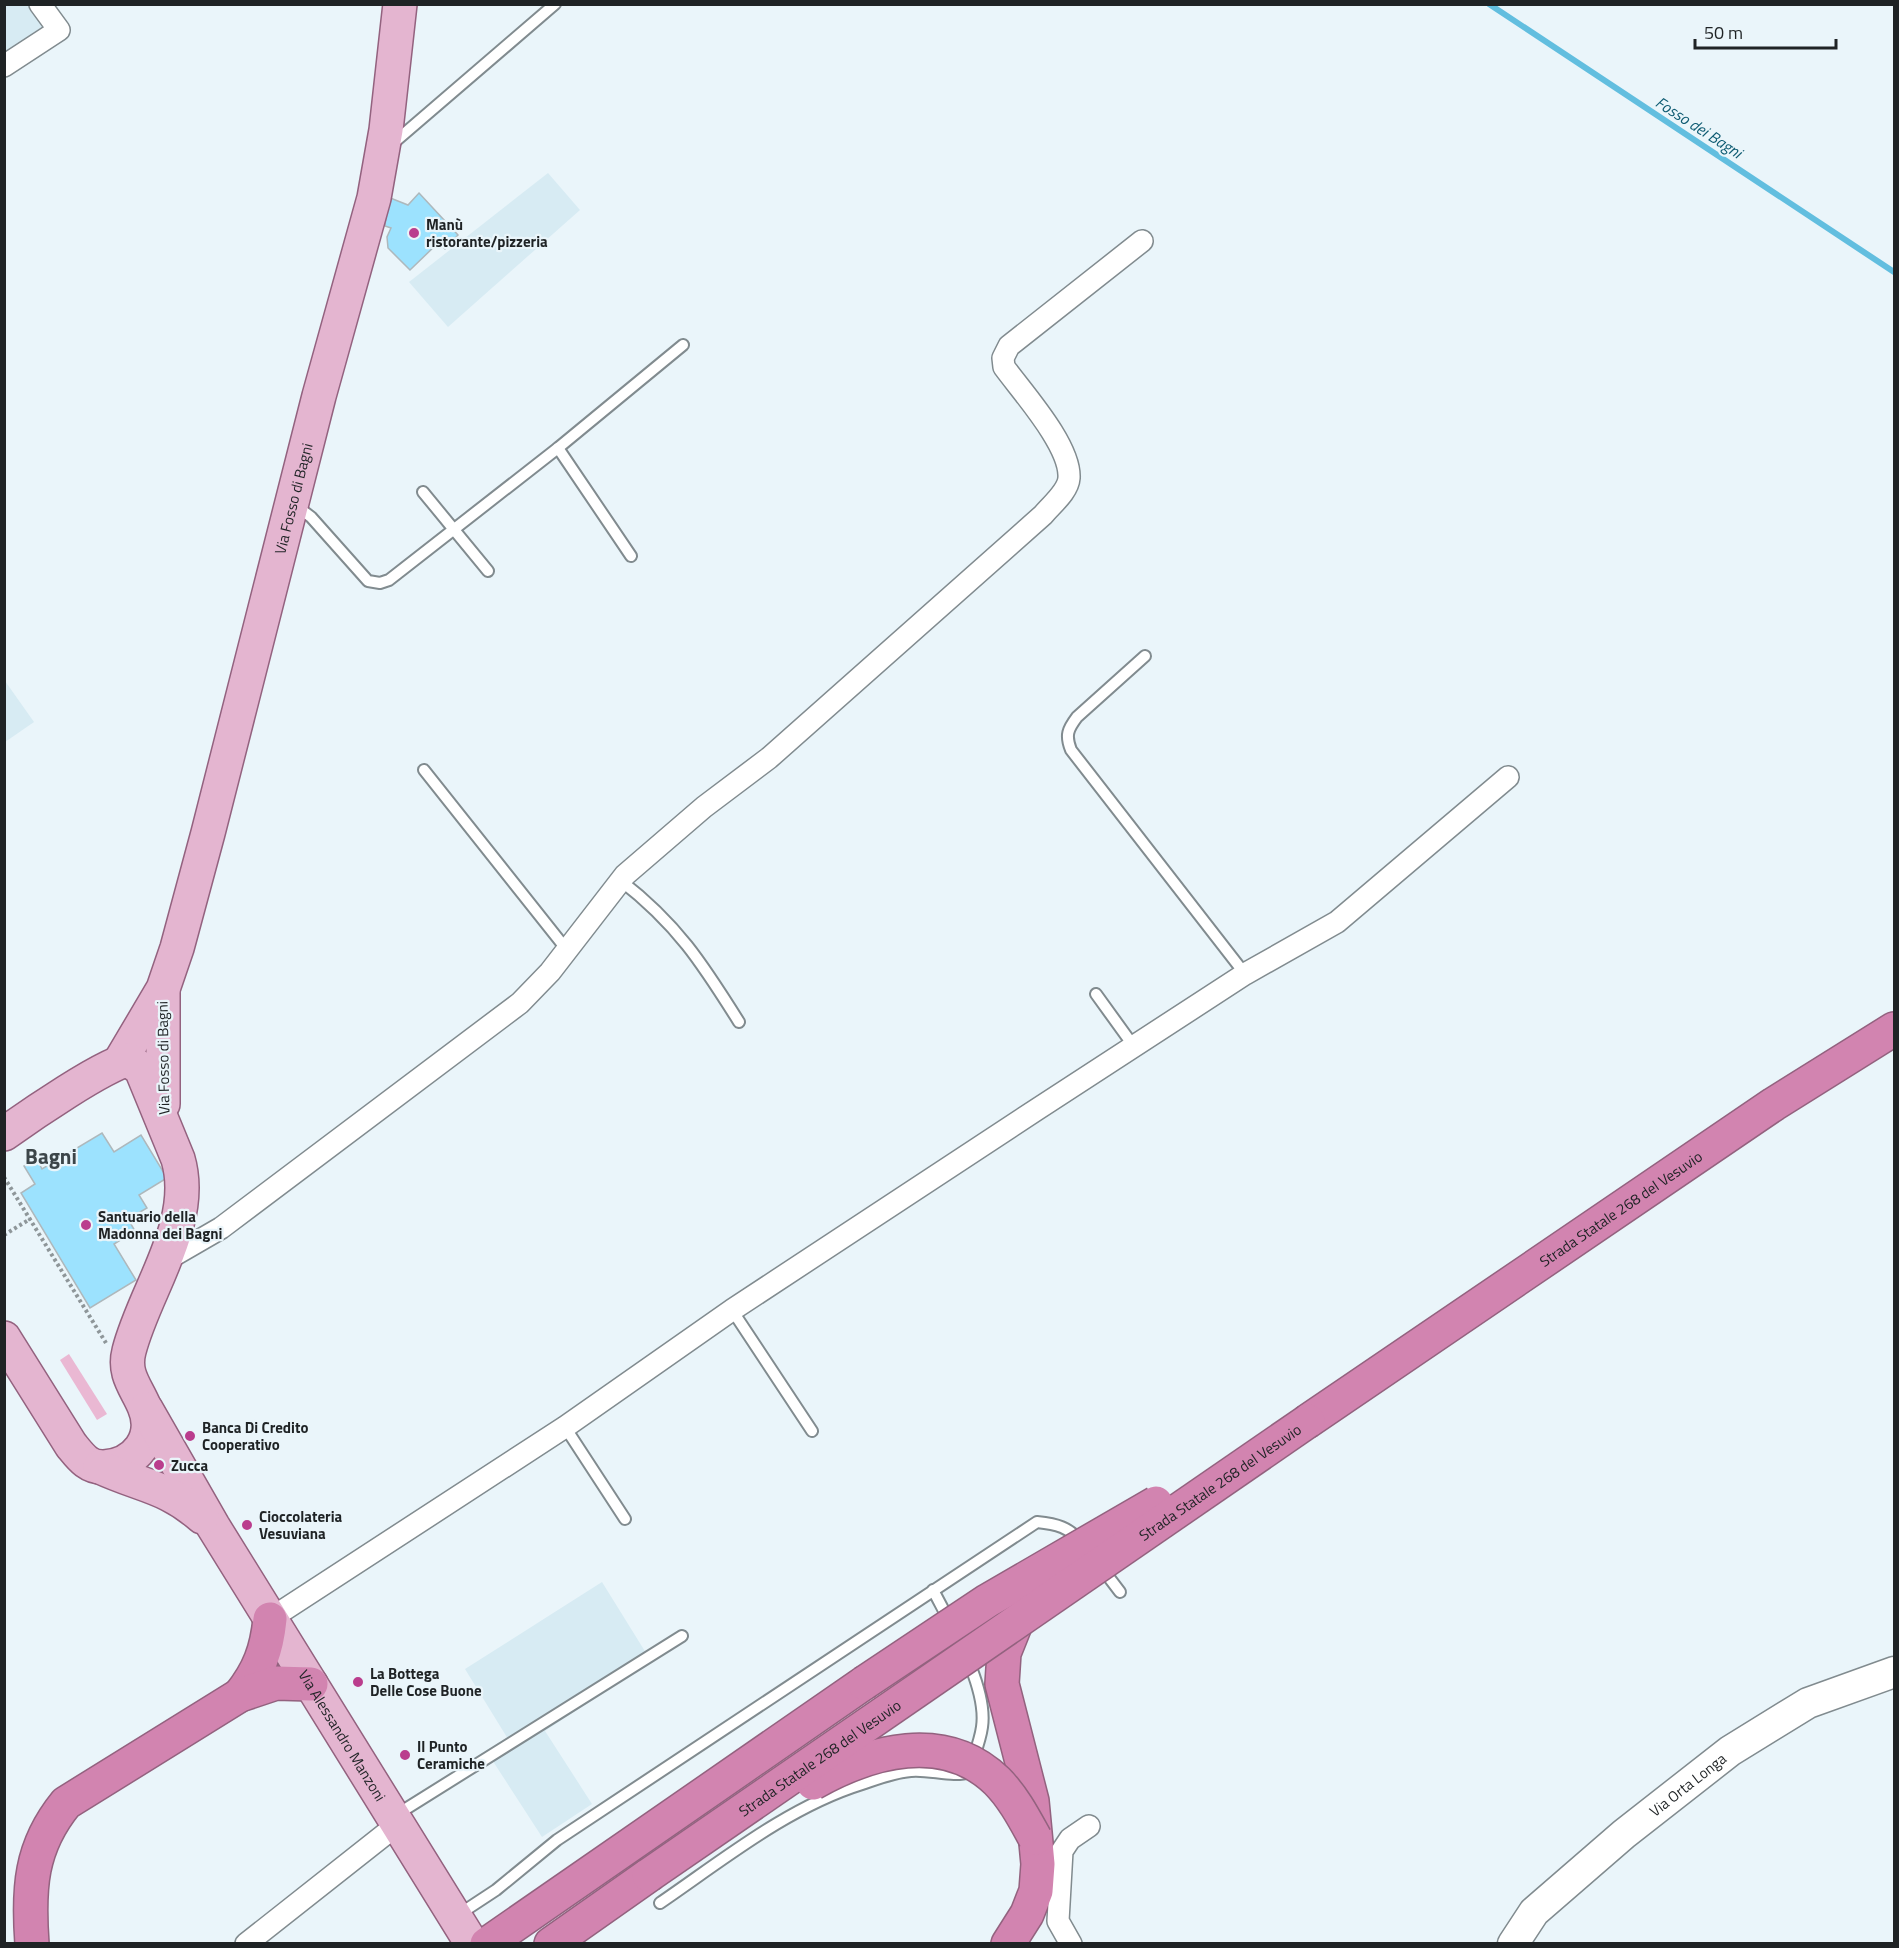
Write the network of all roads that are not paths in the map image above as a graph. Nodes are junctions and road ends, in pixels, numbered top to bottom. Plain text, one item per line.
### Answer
1 (39, 4) edge
2 (400, 4) edge
3 (555, 4) edge
4 (4, 66) edge
5 (382, 152) junction
6 (1142, 241) dead end
7 (683, 345) dead end
8 (558, 448) junction
9 (423, 492) dead end
10 (292, 503) junction
11 (454, 531) junction
12 (631, 556) dead end
13 (488, 571) dead end
14 (1145, 656) dead end
15 (424, 770) dead end
16 (1508, 777) dead end
17 (620, 880) junction
18 (567, 950) junction
19 (1245, 974) junction
20 (163, 989) junction
21 (1096, 994) dead end
22 (739, 1022) dead end
23 (1894, 1029) edge
24 (1135, 1048) junction
25 (121, 1060) junction
26 (164, 1126) junction
27 (8, 1130) edge
28 (163, 1262) junction
29 (732, 1310) junction
30 (4, 1338) edge
31 (145, 1407) junction
32 (1308, 1421) junction
33 (565, 1427) junction
34 (812, 1431) dead end
35 (100, 1467) junction
36 (625, 1519) dead end
37 (213, 1526) junction
38 (933, 1590) junction
39 (1120, 1592) dead end
40 (270, 1619) junction
41 (1016, 1623) junction
42 (682, 1636) dead end
43 (1894, 1672) edge
44 (311, 1684) junction
45 (240, 1695) junction
46 (395, 1820) junction
47 (1089, 1826) dead end
48 (1035, 1838) junction
49 (655, 1889) junction
50 (463, 1930) edge
51 (32, 1944) edge
52 (246, 1944) edge
53 (487, 1944) edge
54 (551, 1944) edge
55 (1008, 1944) edge
56 (1071, 1944) edge
57 (1513, 1944) edge

1 - 4 street
2 - 5 main road, Via Fosso di Bagni
3 - 5 lane
5 - 10 main road, Via Fosso di Bagni
6 - 17 street
7 - 8 lane
8 - 11 lane
8 - 12 lane
9 - 11 lane
10 - 11 lane
10 - 20 main road, Via Fosso di Bagni
11 - 13 lane
14 - 19 lane
15 - 18 lane
16 - 19 street
17 - 18 street
17 - 22 lane
18 - 28 street
19 - 24 street
20 - 25 main road, Via Fosso di Bagni
20 - 26 main road, Via Fosso di Bagni
21 - 24 lane
23 - 32 highway, Strada Statale 268 del Vesuvio
24 - 29 street
25 - 26 main road, Via Alessandro Manzoni
25 - 27 main road
26 - 28 main road, Via Alessandro Manzoni
28 - 31 main road, Via Alessandro Manzoni
29 - 33 street
29 - 34 lane
30 - 35 main road, Via Alessandro Manzoni
31 - 35 main road
31 - 37 main road, Via Alessandro Manzoni
32 - 41 highway, Strada Statale 268 del Vesuvio, bridge
32 - 53 highway, bridge
33 - 36 lane
33 - 40 street
35 - 37 main road, Via Alessandro Manzoni
37 - 40 main road, Via Alessandro Manzoni
38 - 39 lane
38 - 49 lane
38 - 50 lane
40 - 44 main road, Via Alessandro Manzoni
40 - 45 highway
41 - 48 highway, bridge
41 - 49 highway, Strada Statale 268 del Vesuvio, bridge
42 - 46 lane
43 - 57 street, Via Orta Longa
44 - 45 highway
44 - 46 main road, Via Alessandro Manzoni
45 - 51 highway
46 - 50 main road, Via Alessandro Manzoni
46 - 52 street
47 - 56 street
48 - 49 highway, bridge
48 - 55 highway
49 - 54 highway, Strada Statale 268 del Vesuvio

